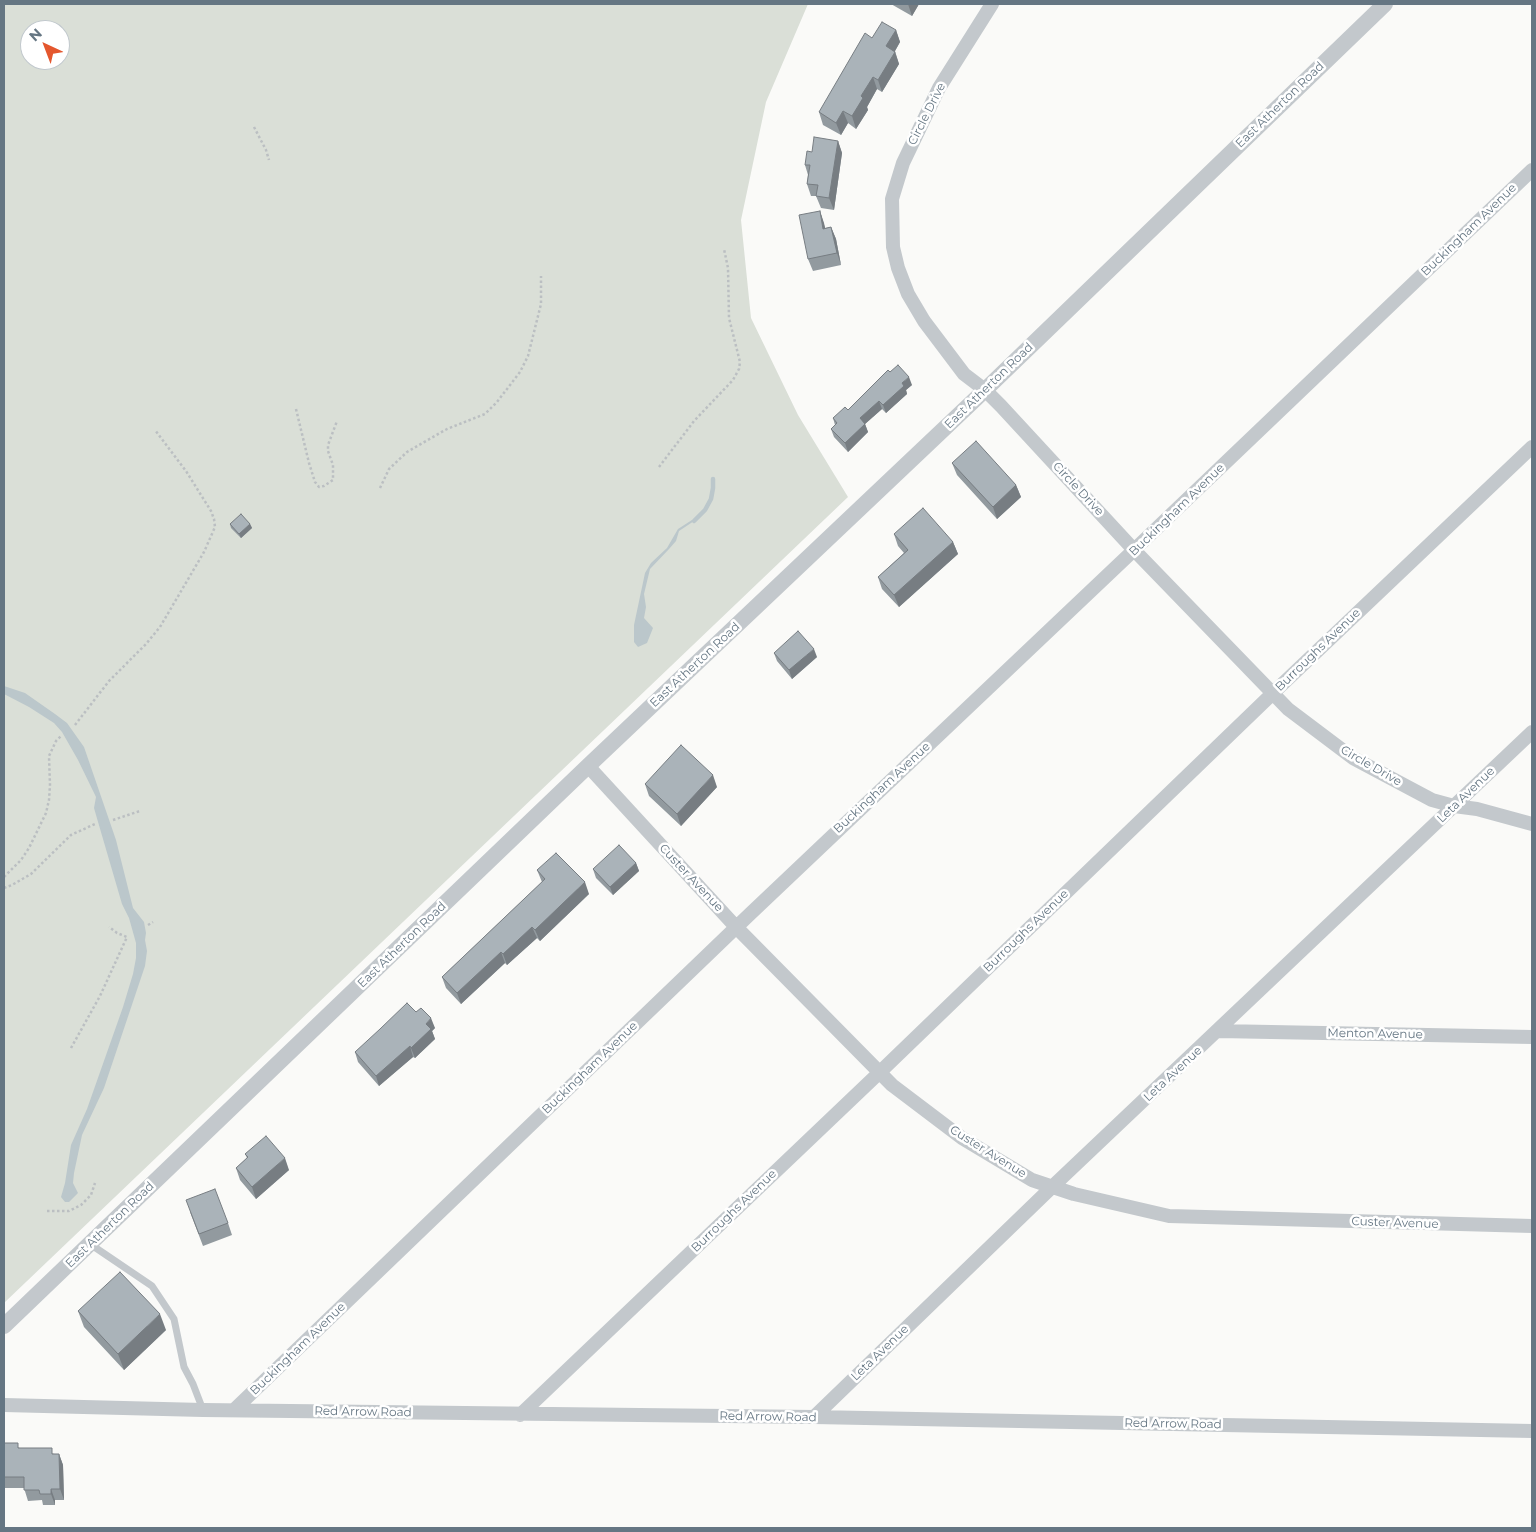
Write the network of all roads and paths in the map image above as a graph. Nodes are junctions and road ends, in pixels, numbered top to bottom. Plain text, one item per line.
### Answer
1 (992, 4) edge
2 (1386, 4) edge
3 (254, 127) dead end
4 (269, 160) dead end
5 (1532, 170) edge
6 (724, 249) dead end
7 (541, 276) dead end
8 (985, 390) junction
9 (296, 409) dead end
10 (337, 421) dead end
11 (155, 430) dead end
12 (1532, 447) edge
13 (659, 467) dead end
14 (380, 488) dead end
15 (1134, 550) junction
16 (1272, 694) junction
17 (74, 725) dead end
18 (1532, 732) edge
19 (62, 736) dead end
20 (588, 766) junction
21 (1454, 806) junction
22 (140, 811) dead end
23 (113, 820) dead end
24 (95, 824) dead end
25 (1532, 824) edge
26 (4, 877) edge
27 (4, 888) edge
28 (153, 922) dead end
29 (148, 925) dead end
30 (736, 926) junction
31 (109, 927) dead end
32 (1219, 1030) junction
33 (1532, 1036) edge
34 (71, 1048) dead end
35 (880, 1072) junction
36 (95, 1183) dead end
37 (1052, 1187) junction
38 (47, 1212) dead end
39 (1532, 1226) edge
40 (90, 1244) junction
41 (4, 1326) edge
42 (4, 1405) edge
43 (203, 1410) junction
44 (235, 1410) junction
45 (520, 1415) junction
46 (814, 1417) junction
47 (1532, 1431) edge

1 - 8 street, Circle Drive
2 - 8 street, East Atherton Road
3 - 4 path
5 - 15 street, Buckingham Avenue
6 - 13 path
7 - 14 path
8 - 15 street, Circle Drive
8 - 20 street, East Atherton Road
9 - 10 path
11 - 17 path
12 - 16 street, Burroughs Avenue
15 - 16 street, Circle Drive
15 - 30 street, Buckingham Avenue
16 - 21 street, Circle Drive
16 - 35 street, Burroughs Avenue
18 - 21 street, Leta Avenue
19 - 26 path
20 - 30 street, Custer Avenue
20 - 40 street, East Atherton Road
21 - 25 street, Circle Drive
21 - 32 street, Leta Avenue
22 - 23 path
24 - 27 path
28 - 29 path
30 - 35 street, Custer Avenue
30 - 44 street, Buckingham Avenue
31 - 34 path
32 - 33 street, Menton Avenue
32 - 37 street, Leta Avenue
35 - 37 street, Custer Avenue
35 - 45 street, Burroughs Avenue
36 - 38 path
37 - 39 street, Custer Avenue
37 - 46 street, Leta Avenue
40 - 41 street, East Atherton Road
40 - 43 lane
42 - 43 street, Red Arrow Road
43 - 44 street, Red Arrow Road
44 - 45 street, Red Arrow Road
45 - 46 street, Red Arrow Road
46 - 47 street, Red Arrow Road

